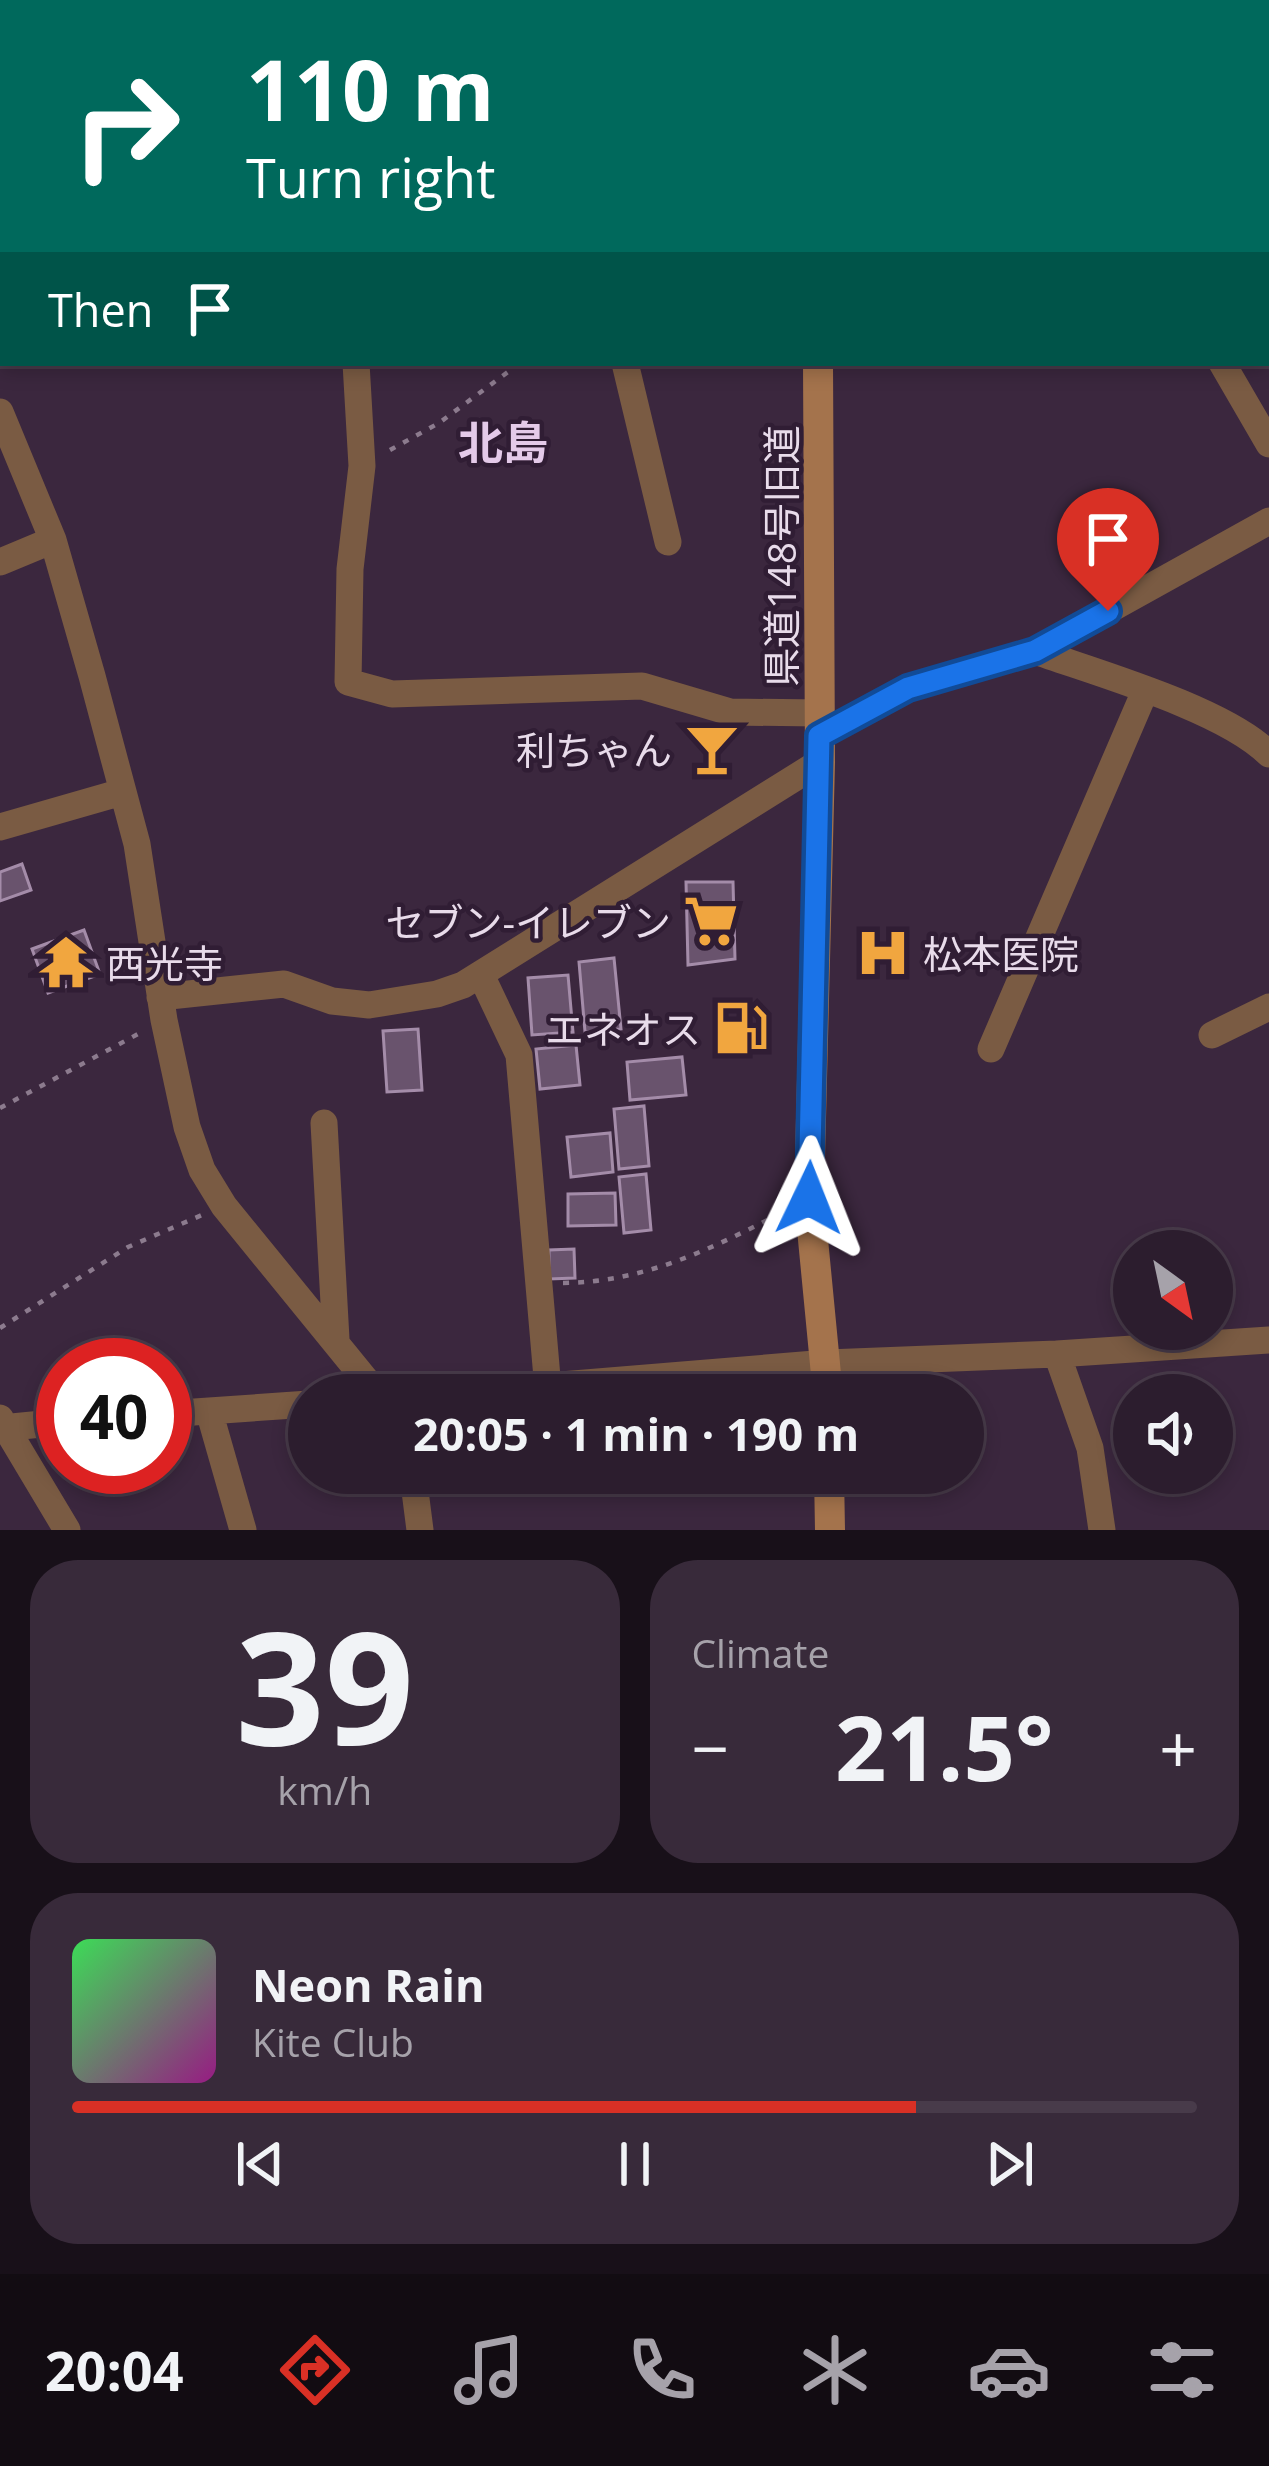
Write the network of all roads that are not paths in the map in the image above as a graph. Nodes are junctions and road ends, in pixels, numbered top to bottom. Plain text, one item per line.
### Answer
1 (356, 366) edge
2 (626, 366) edge
3 (818, 366) edge
4 (1224, 366) edge
5 (0, 412) edge
6 (1269, 444) edge
7 (1269, 521) edge
8 (53, 540) junction
9 (668, 542) dead end
10 (0, 562) edge
11 (1035, 651) junction
12 (1145, 691) junction
13 (1256, 730) edge
14 (820, 737) junction
15 (1269, 754) edge
16 (122, 792) junction
17 (0, 827) edge
18 (481, 975) junction
19 (1269, 1006) edge
20 (162, 1008) junction
21 (1212, 1035) dead end
22 (992, 1049) dead end
23 (324, 1123) dead end
24 (336, 1340) junction
25 (1269, 1340) edge
26 (1057, 1354) junction
27 (827, 1364) junction
28 (362, 1374) edge
29 (547, 1374) edge
30 (715, 1374) edge
31 (827, 1374) edge
32 (288, 1405) edge
33 (209, 1411) junction
34 (192, 1412) edge
35 (36, 1423) edge
36 (2, 1425) edge
37 (416, 1494) edge
38 (829, 1494) edge
39 (67, 1530) edge
40 (243, 1530) edge
41 (420, 1530) edge
42 (830, 1530) edge
43 (1102, 1530) edge

1 - 14 street
2 - 9 street
3 - 14 street, 県道148号旧道
4 - 6 street
5 - 8 street
7 - 11 street
8 - 10 street
8 - 16 street
11 - 12 street
11 - 14 street
12 - 13 street
12 - 22 street
13 - 15 street
14 - 18 street
14 - 27 street, 県道148号旧道
16 - 17 street
16 - 20 street
18 - 20 street
18 - 29 street
19 - 21 street
20 - 24 street
23 - 24 street
24 - 28 street
25 - 26 street
26 - 27 street
26 - 43 street
27 - 30 street
27 - 31 street, 県道148号旧道
32 - 33 street
33 - 34 street
33 - 40 street
35 - 36 street
36 - 39 street
37 - 41 street
38 - 42 street

